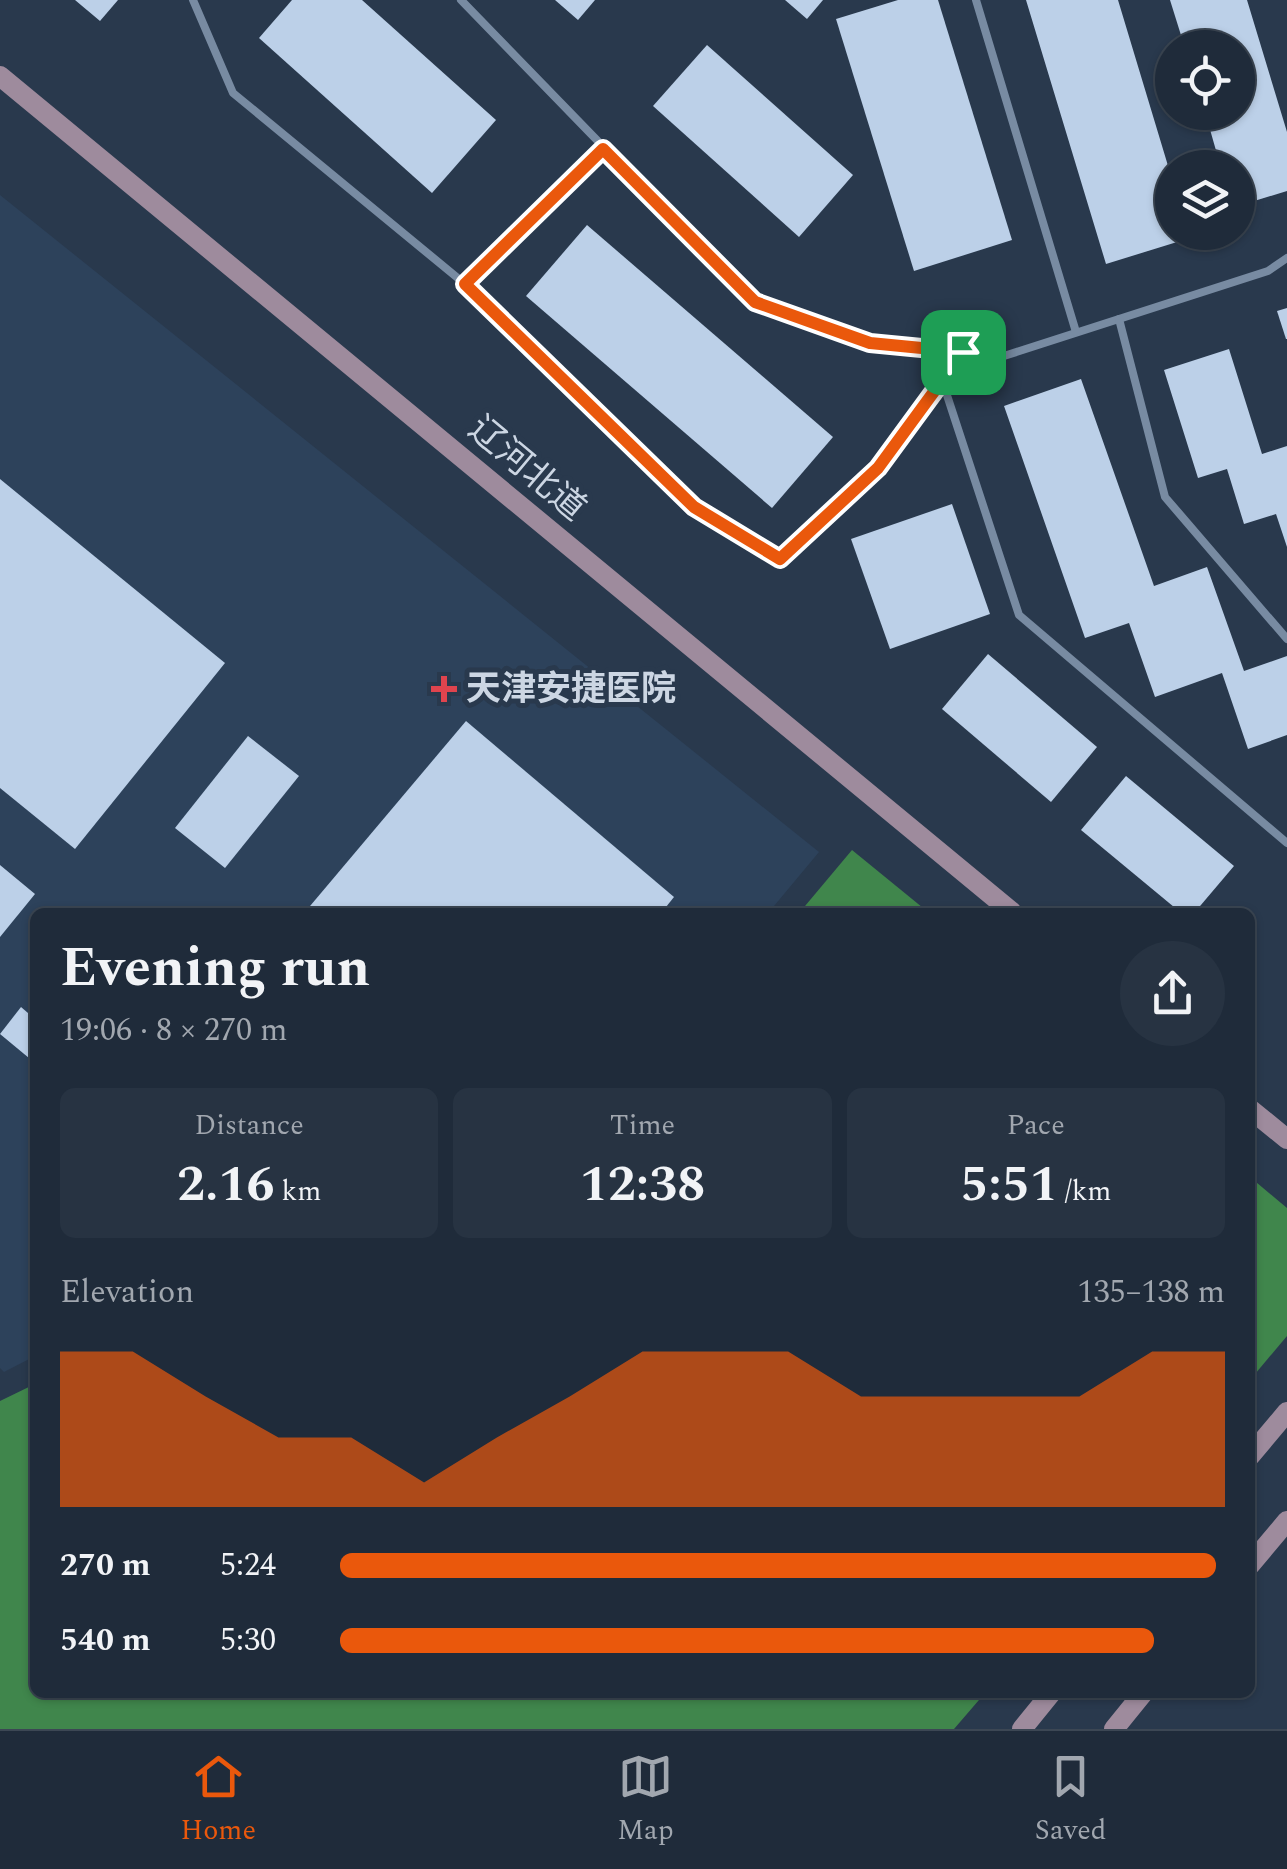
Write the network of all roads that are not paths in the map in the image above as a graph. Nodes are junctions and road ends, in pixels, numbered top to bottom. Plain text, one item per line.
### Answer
1 (193, 0) edge
2 (461, 0) edge
3 (976, 0) edge
4 (0, 76) edge
5 (603, 149) junction
6 (1287, 258) edge
7 (465, 284) junction
8 (1118, 319) junction
9 (1076, 332) junction
10 (963, 352) junction
11 (942, 380) junction
12 (1287, 639) edge
13 (1287, 843) edge
14 (1007, 908) edge
15 (1255, 1113) edge
16 (1287, 1139) edge
17 (1287, 1412) edge
18 (1255, 1450) edge
19 (1287, 1521) edge
20 (1255, 1560) edge
21 (1047, 1698) edge
22 (1139, 1698) edge
23 (1022, 1729) edge
24 (1114, 1729) edge

1 - 7 lane
2 - 5 lane
3 - 9 lane
4 - 14 street, 辽河北道
5 - 7 lane
5 - 10 lane
6 - 8 lane
7 - 11 lane
8 - 9 lane
8 - 12 lane
9 - 10 lane
10 - 11 lane
11 - 13 lane
15 - 16 street
17 - 18 street
19 - 20 street
21 - 23 street
22 - 24 street

